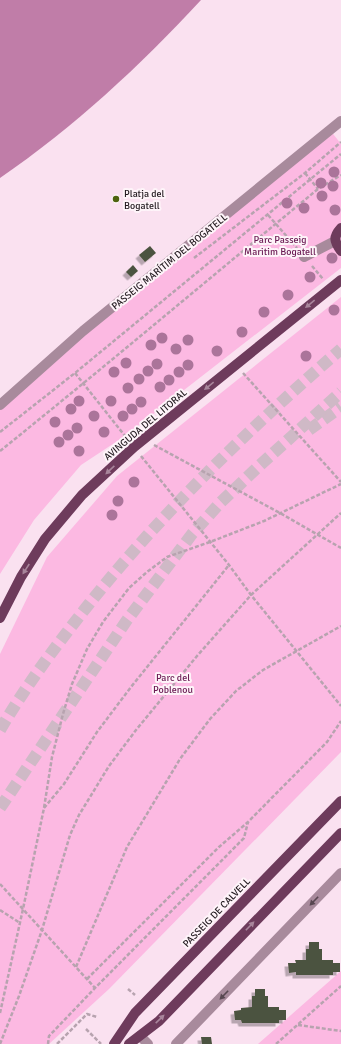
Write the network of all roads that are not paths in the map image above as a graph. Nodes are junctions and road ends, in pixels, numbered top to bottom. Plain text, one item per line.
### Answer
1 (341, 121) edge
2 (341, 228) edge
3 (335, 241) junction
4 (341, 251) edge
5 (304, 256) dead end
6 (341, 280) edge
7 (0, 405) edge
8 (0, 618) edge
9 (341, 801) edge
10 (341, 833) edge
11 (341, 873) edge
12 (140, 1036) junction
13 (114, 1044) edge
14 (130, 1044) edge
15 (148, 1044) edge
16 (176, 1044) edge

1 - 7 street, PASSEIG MARÍTIM DEL BOGATELL
2 - 3 main road
3 - 4 main road
3 - 5 street
6 -> 8 main road, AVINGUDA DEL LITORAL
9 - 13 main road, PASSEIG DE CALVELL
12 -> 10 main road
11 -> 16 street
12 - 14 main road
12 - 15 street

